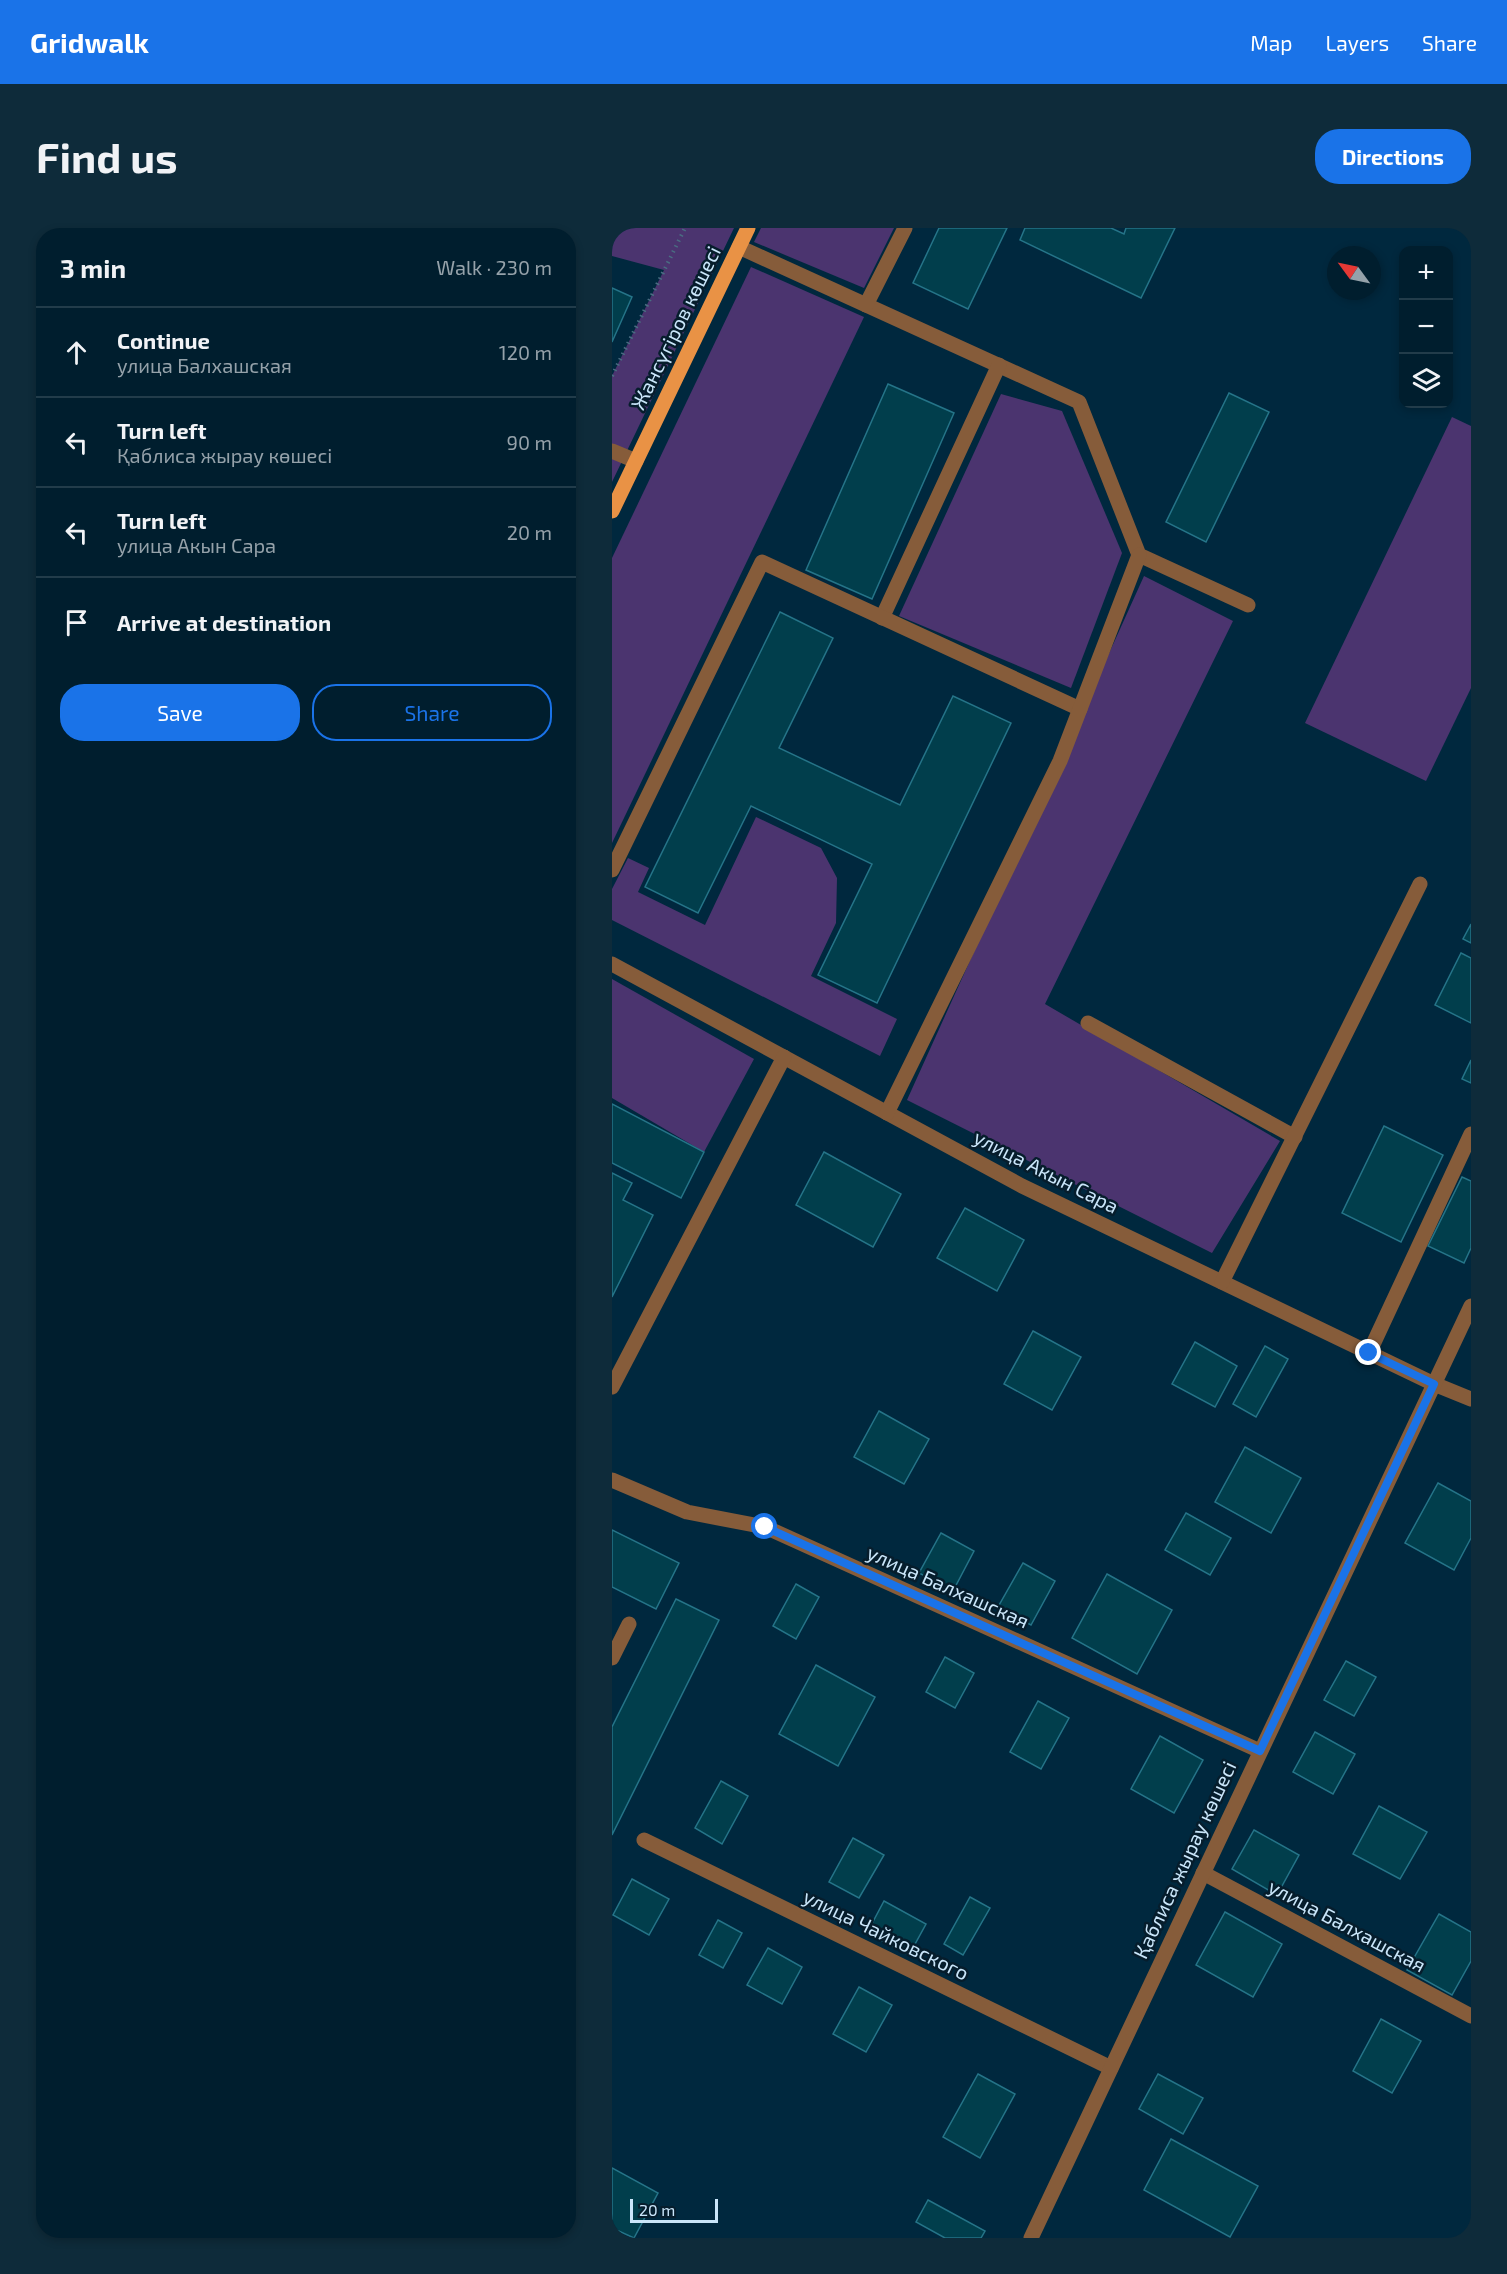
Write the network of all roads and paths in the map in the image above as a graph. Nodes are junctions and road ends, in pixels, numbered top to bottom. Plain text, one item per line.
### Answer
1 (685, 228) edge
2 (748, 228) edge
3 (905, 228) edge
4 (739, 247) junction
5 (866, 305) junction
6 (999, 365) junction
7 (612, 376) edge
8 (612, 451) edge
9 (636, 461) junction
10 (612, 512) edge
11 (1139, 555) junction
12 (1248, 605) dead end
13 (882, 618) junction
14 (1080, 709) junction
15 (612, 870) edge
16 (1420, 884) dead end
17 (612, 964) edge
18 (1088, 1023) dead end
19 (784, 1057) junction
20 (887, 1113) junction
21 (1471, 1134) edge
22 (1295, 1137) junction
23 (1222, 1282) junction
24 (1471, 1306) edge
25 (1369, 1353) junction
26 (1434, 1384) junction
27 (612, 1387) edge
28 (1471, 1399) edge
29 (612, 1480) edge
30 (629, 1624) dead end
31 (612, 1658) edge
32 (1260, 1751) junction
33 (644, 1840) dead end
34 (1203, 1873) junction
35 (1471, 2016) edge
36 (1111, 2068) junction
37 (1031, 2238) edge

1 - 7 path
2 - 4 main road, Жансүгіров көшесі
3 - 5 street
4 - 5 street
4 - 9 main road, Жансүгіров көшесі
5 - 6 street
6 - 11 street
6 - 13 street
8 - 9 street
9 - 10 main road, Жансүгіров көшесі
11 - 12 street
11 - 14 street
13 - 14 street
13 - 15 street
14 - 20 street
16 - 22 street
17 - 19 street, улица Акын Сара
18 - 22 street
19 - 20 street, улица Акын Сара
19 - 27 street
20 - 23 street, улица Акын Сара
21 - 25 street
22 - 23 street
23 - 25 street, улица Акын Сара
24 - 26 street, Қаблиса жырау көшесі
25 - 26 street, улица Акын Сара
26 - 28 street, улица Акын Сара
26 - 32 street, Қаблиса жырау көшесі
29 - 32 street, улица Балхашская
30 - 31 street
32 - 34 street, Қаблиса жырау көшесі
33 - 36 street, улица Чайковского
34 - 35 street, улица Балхашская
34 - 36 street, Қаблиса жырау көшесі
36 - 37 street, Қаблиса жырау көшесі

